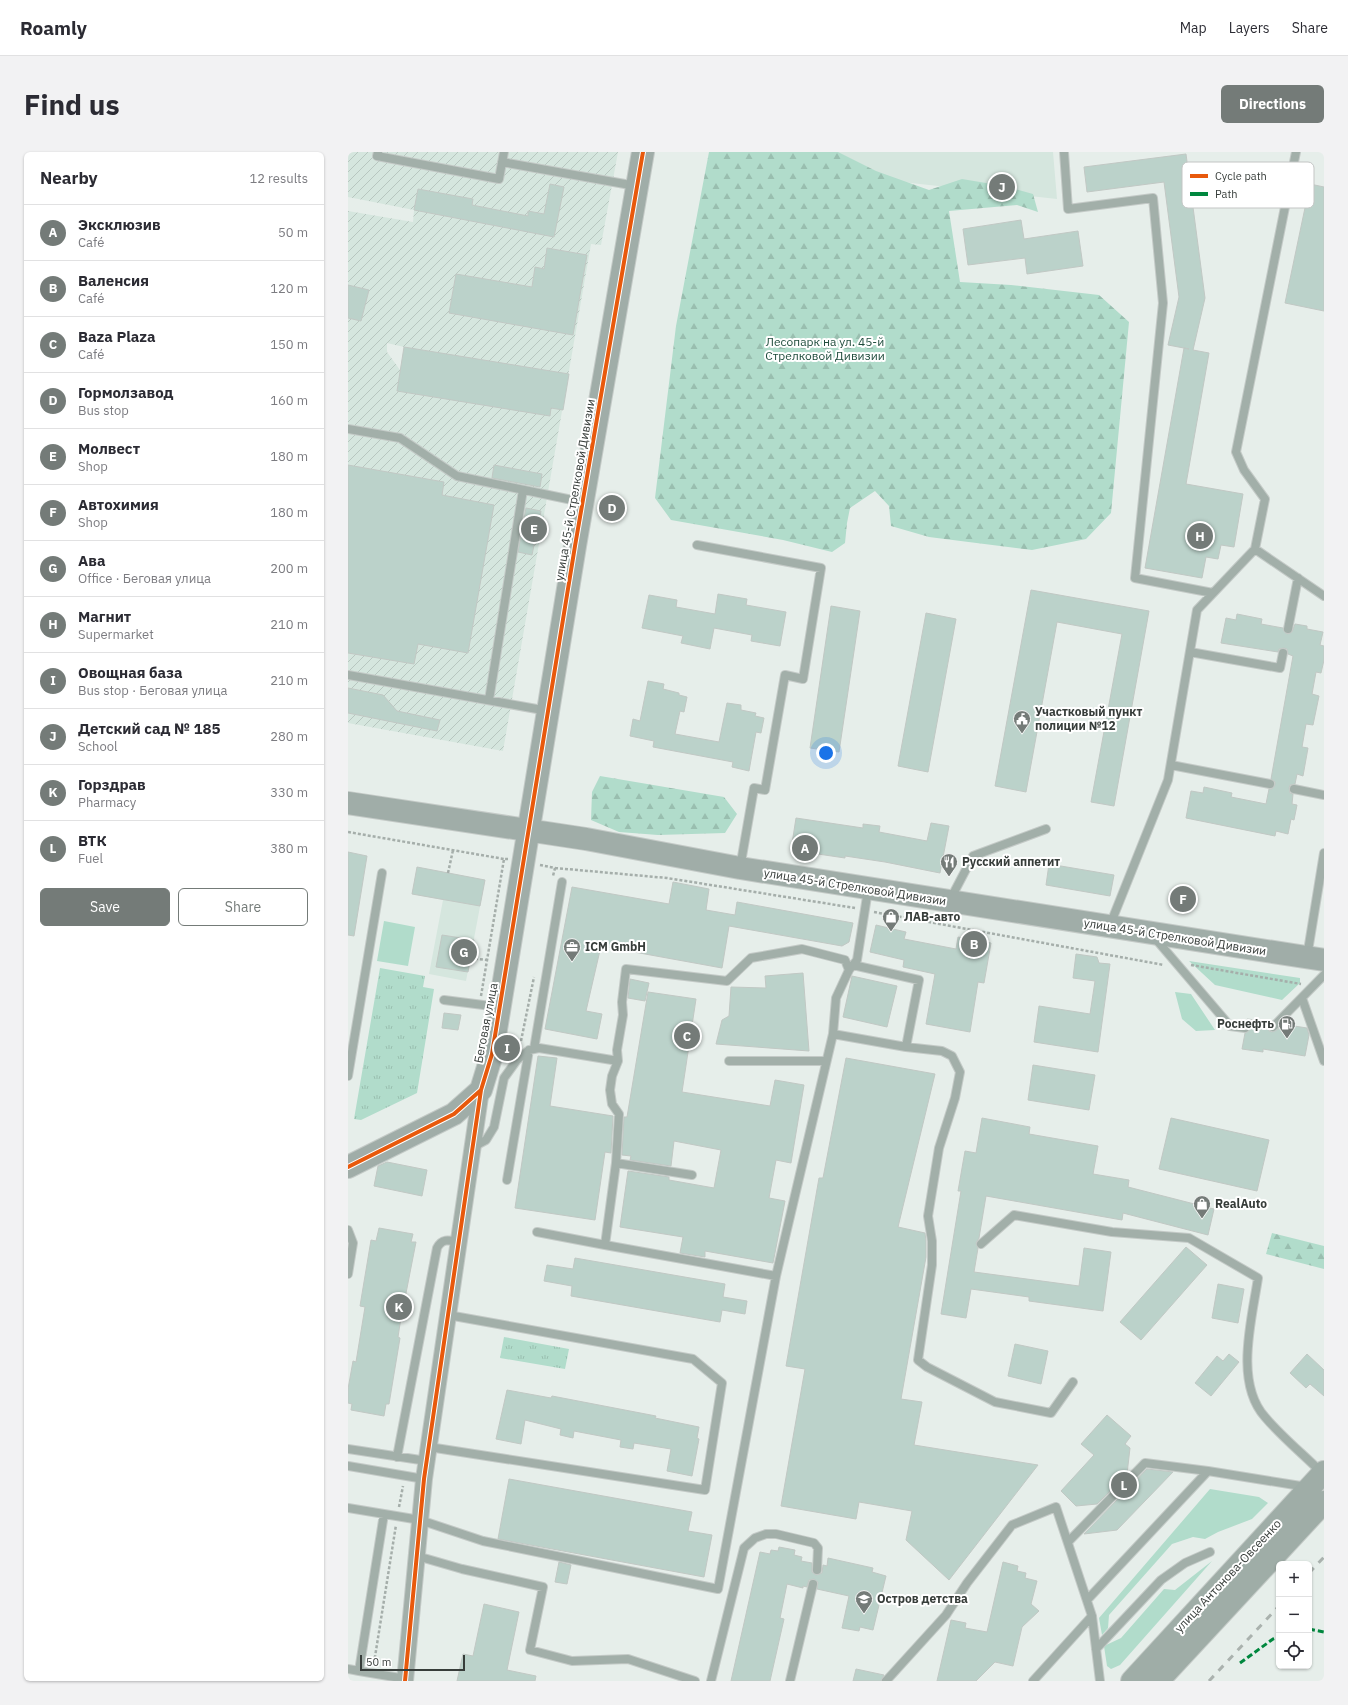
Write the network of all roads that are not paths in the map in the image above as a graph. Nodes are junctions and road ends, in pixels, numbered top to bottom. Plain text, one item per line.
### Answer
1 (378, 152) edge
2 (504, 152) edge
3 (643, 152) edge
4 (1064, 152) edge
5 (1296, 152) edge
6 (502, 162) junction
7 (1294, 162) edge
8 (637, 187) junction
9 (1285, 208) edge
10 (348, 429) edge
11 (523, 490) junction
12 (583, 502) junction
13 (697, 545) dead end
14 (1255, 549) junction
15 (1298, 578) junction
16 (1213, 593) junction
17 (1324, 596) edge
18 (1288, 629) dead end
19 (1190, 652) junction
20 (1283, 653) dead end
21 (348, 675) edge
22 (489, 700) junction
23 (548, 712) junction
24 (1171, 765) junction
25 (1270, 784) dead end
26 (1294, 789) dead end
27 (1324, 795) edge
28 (348, 803) edge
29 (1046, 829) dead end
30 (528, 831) junction
31 (1324, 853) edge
32 (740, 868) junction
33 (382, 873) dead end
34 (562, 882) dead end
35 (868, 889) junction
36 (949, 902) junction
37 (1109, 928) junction
38 (1150, 934) junction
39 (1315, 959) edge
40 (851, 968) junction
41 (1324, 975) edge
42 (1302, 998) junction
43 (444, 1000) dead end
44 (500, 1008) junction
45 (1273, 1027) dead end
46 (1246, 1028) dead end
47 (832, 1034) junction
48 (906, 1047) junction
49 (531, 1050) junction
50 (618, 1061) junction
51 (728, 1061) dead end
52 (826, 1061) junction
53 (1324, 1061) edge
54 (348, 1076) edge
55 (481, 1090) junction
56 (473, 1147) junction
57 (616, 1164) junction
58 (348, 1167) edge
59 (692, 1175) dead end
60 (507, 1180) dead end
61 (348, 1230) edge
62 (537, 1232) dead end
63 (459, 1242) junction
64 (981, 1244) dead end
65 (604, 1245) junction
66 (348, 1274) edge
67 (776, 1276) junction
68 (448, 1315) junction
69 (1073, 1382) dead end
70 (348, 1449) edge
71 (428, 1454) junction
72 (397, 1457) junction
73 (348, 1466) edge
74 (1208, 1471) junction
75 (424, 1479) junction
76 (1320, 1483) edge
77 (348, 1508) edge
78 (384, 1514) junction
79 (420, 1520) junction
80 (1068, 1542) junction
81 (1210, 1552) dead end
82 (417, 1556) junction
83 (817, 1570) dead end
84 (813, 1584) dead end
85 (1087, 1600) junction
86 (1092, 1616) junction
87 (1096, 1649) junction
88 (348, 1669) edge
89 (359, 1671) junction
90 (406, 1680) edge
91 (696, 1681) edge
92 (711, 1681) edge
93 (790, 1681) edge
94 (886, 1681) edge
95 (1033, 1681) edge
96 (1100, 1681) edge
97 (1132, 1681) edge
98 (1158, 1681) edge

1 - 6 lane
2 - 6 lane
3 - 8 street, улица 45-й Стрелковой Дивизии
4 - 16 lane
5 - 7 lane
6 - 8 lane
8 - 12 street, улица 45-й Стрелковой Дивизии
9 - 14 lane
10 - 11 lane
11 - 12 lane
11 - 22 lane
12 - 23 street, улица 45-й Стрелковой Дивизии
13 - 32 lane
14 - 15 lane
14 - 16 lane
15 - 17 lane
15 - 18 lane
16 - 19 lane
19 - 20 lane
19 - 24 lane
21 - 22 lane
22 - 23 lane
23 - 30 street, улица 45-й Стрелковой Дивизии
24 - 25 lane
24 - 37 lane
26 - 27 lane
28 - 30 street, улица 45-й Стрелковой Дивизии
29 - 36 lane
30 - 32 street, улица 45-й Стрелковой Дивизии
30 - 44 street, Беговая улица
31 - 39 lane
32 - 35 street, улица 45-й Стрелковой Дивизии
33 - 54 lane
34 - 49 lane
35 - 36 street, улица 45-й Стрелковой Дивизии
35 - 40 lane
36 - 37 street, улица 45-й Стрелковой Дивизии
37 - 38 street, улица 45-й Стрелковой Дивизии
38 - 39 street, улица 45-й Стрелковой Дивизии
38 - 46 lane
40 - 47 lane
40 - 48 lane
40 - 50 lane
41 - 42 lane
42 - 45 lane
42 - 53 lane
43 - 44 lane
44 - 55 street, Беговая улица
47 - 48 lane
47 - 52 lane
48 - 69 lane
49 - 50 lane
49 - 56 lane
49 - 60 lane
50 - 57 lane
51 - 52 lane
52 - 67 lane
55 - 56 street
55 - 58 street
56 - 63 street
57 - 59 lane
57 - 65 lane
61 - 66 lane
62 - 65 lane
63 - 68 street
63 - 72 lane
64 - 76 lane
65 - 67 lane
67 - 79 lane
68 - 71 street
68 - 71 lane
70 - 72 lane
71 - 72 lane
71 - 75 street
73 - 75 lane
74 - 76 lane
74 - 80 lane
74 - 85 lane
75 - 79 street
76 - 97 highway, улица Антонова-Овсеенко
76 - 98 highway, улица Антонова-Овсеенко
77 - 78 lane
78 - 79 lane
78 - 89 lane
79 - 82 street
80 - 85 lane
80 - 94 lane
81 - 87 lane
82 - 90 street
82 - 91 lane
83 - 92 lane
84 - 93 lane
85 - 86 lane
86 - 87 lane
86 - 95 lane
87 - 96 lane
88 - 89 lane
89 - 90 lane

